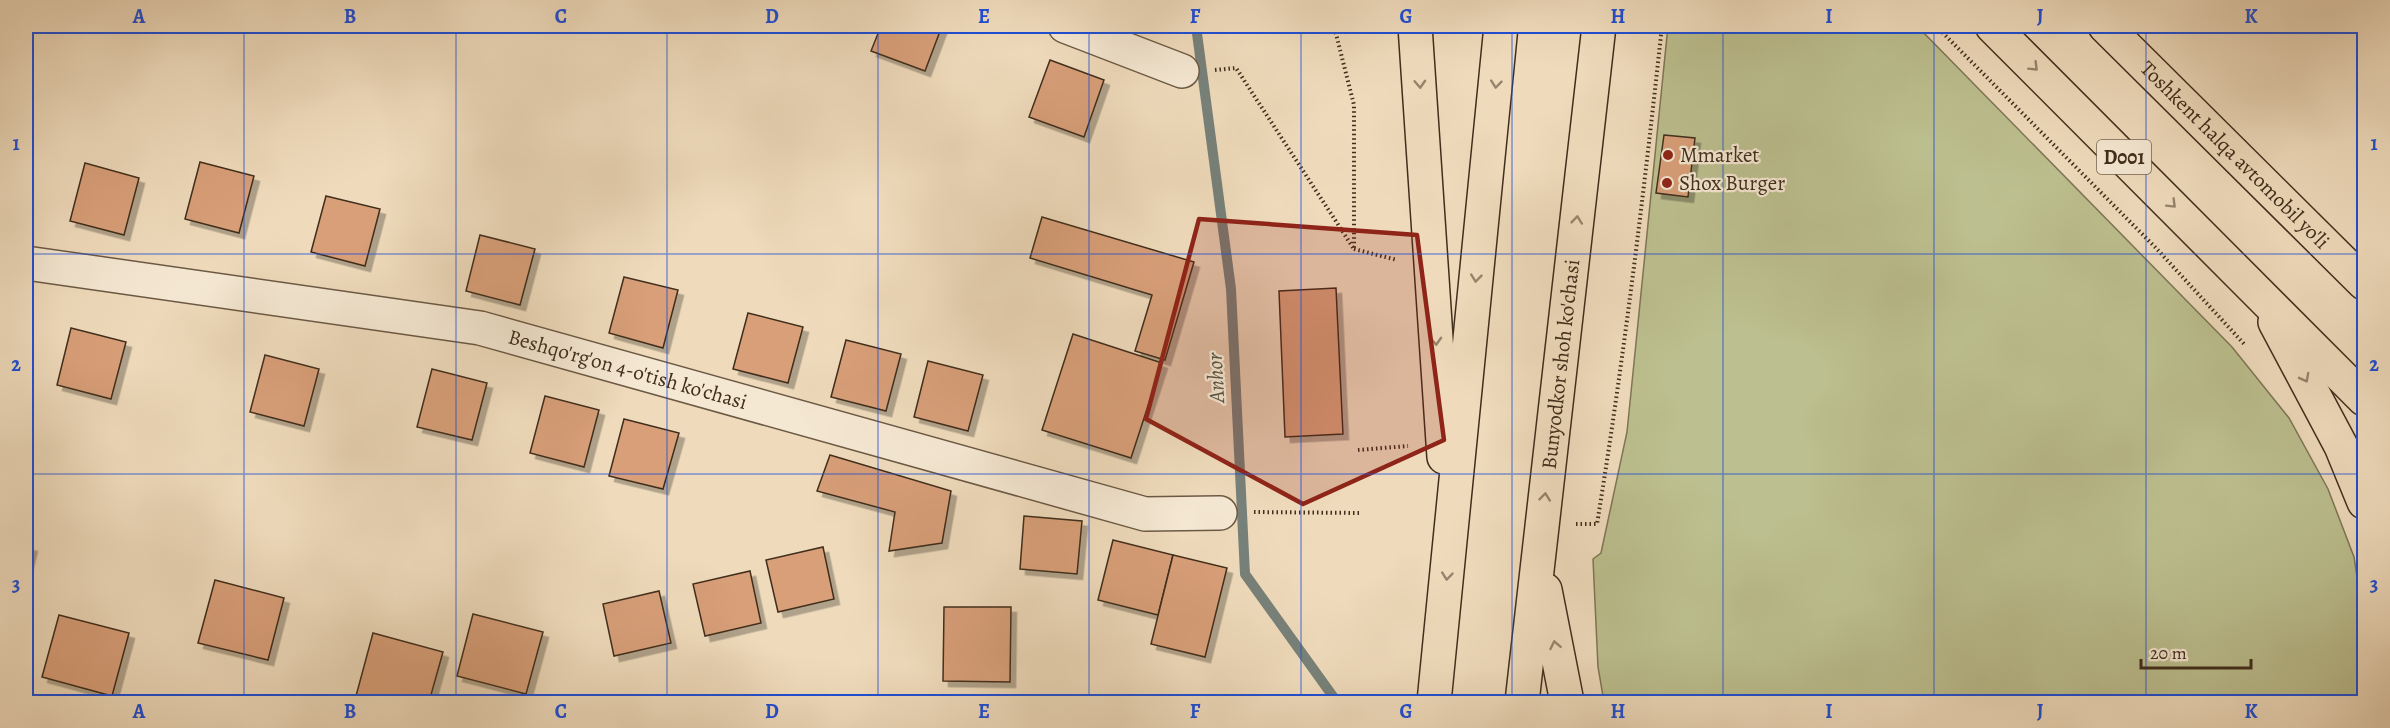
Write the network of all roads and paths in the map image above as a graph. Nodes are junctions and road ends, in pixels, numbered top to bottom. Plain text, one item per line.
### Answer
1 (1065, 26) edge
2 (1334, 26) edge
3 (1415, 26) edge
4 (1501, 26) edge
5 (1599, 26) edge
6 (1662, 26) edge
7 (1936, 26) edge
8 (1992, 26) edge
9 (2105, 26) edge
10 (1236, 68) dead end
11 (1182, 71) dead end
12 (26, 263) edge
13 (2364, 283) edge
14 (2257, 289) junction
15 (2247, 347) dead end
16 (2364, 399) edge
17 (1442, 443) junction
18 (1358, 450) dead end
19 (2364, 502) edge
20 (1220, 513) joint
21 (1359, 513) dead end
22 (1453, 518) junction
23 (1540, 540) junction
24 (1434, 702) edge
25 (1522, 702) edge
26 (1567, 702) edge

1 - 11 street
2 - 10 path
3 -> 17 highway
4 -> 22 highway
23 -> 5 highway, Bunyodkor shoh ko'chasi
6 - 23 path
7 - 15 path
8 -> 14 highway, D001
9 - 13 highway, Toshkent halqa avtomobil yo'li
12 - 20 street, Beshqo'rg'on 4-o'tish ko'chasi
14 - 16 highway, D001
14 -> 19 highway
17 - 18 path
17 - 22 highway
20 - 21 path
22 -> 24 highway
23 - 25 highway, Bunyodkor shoh ko'chasi
26 -> 23 highway

